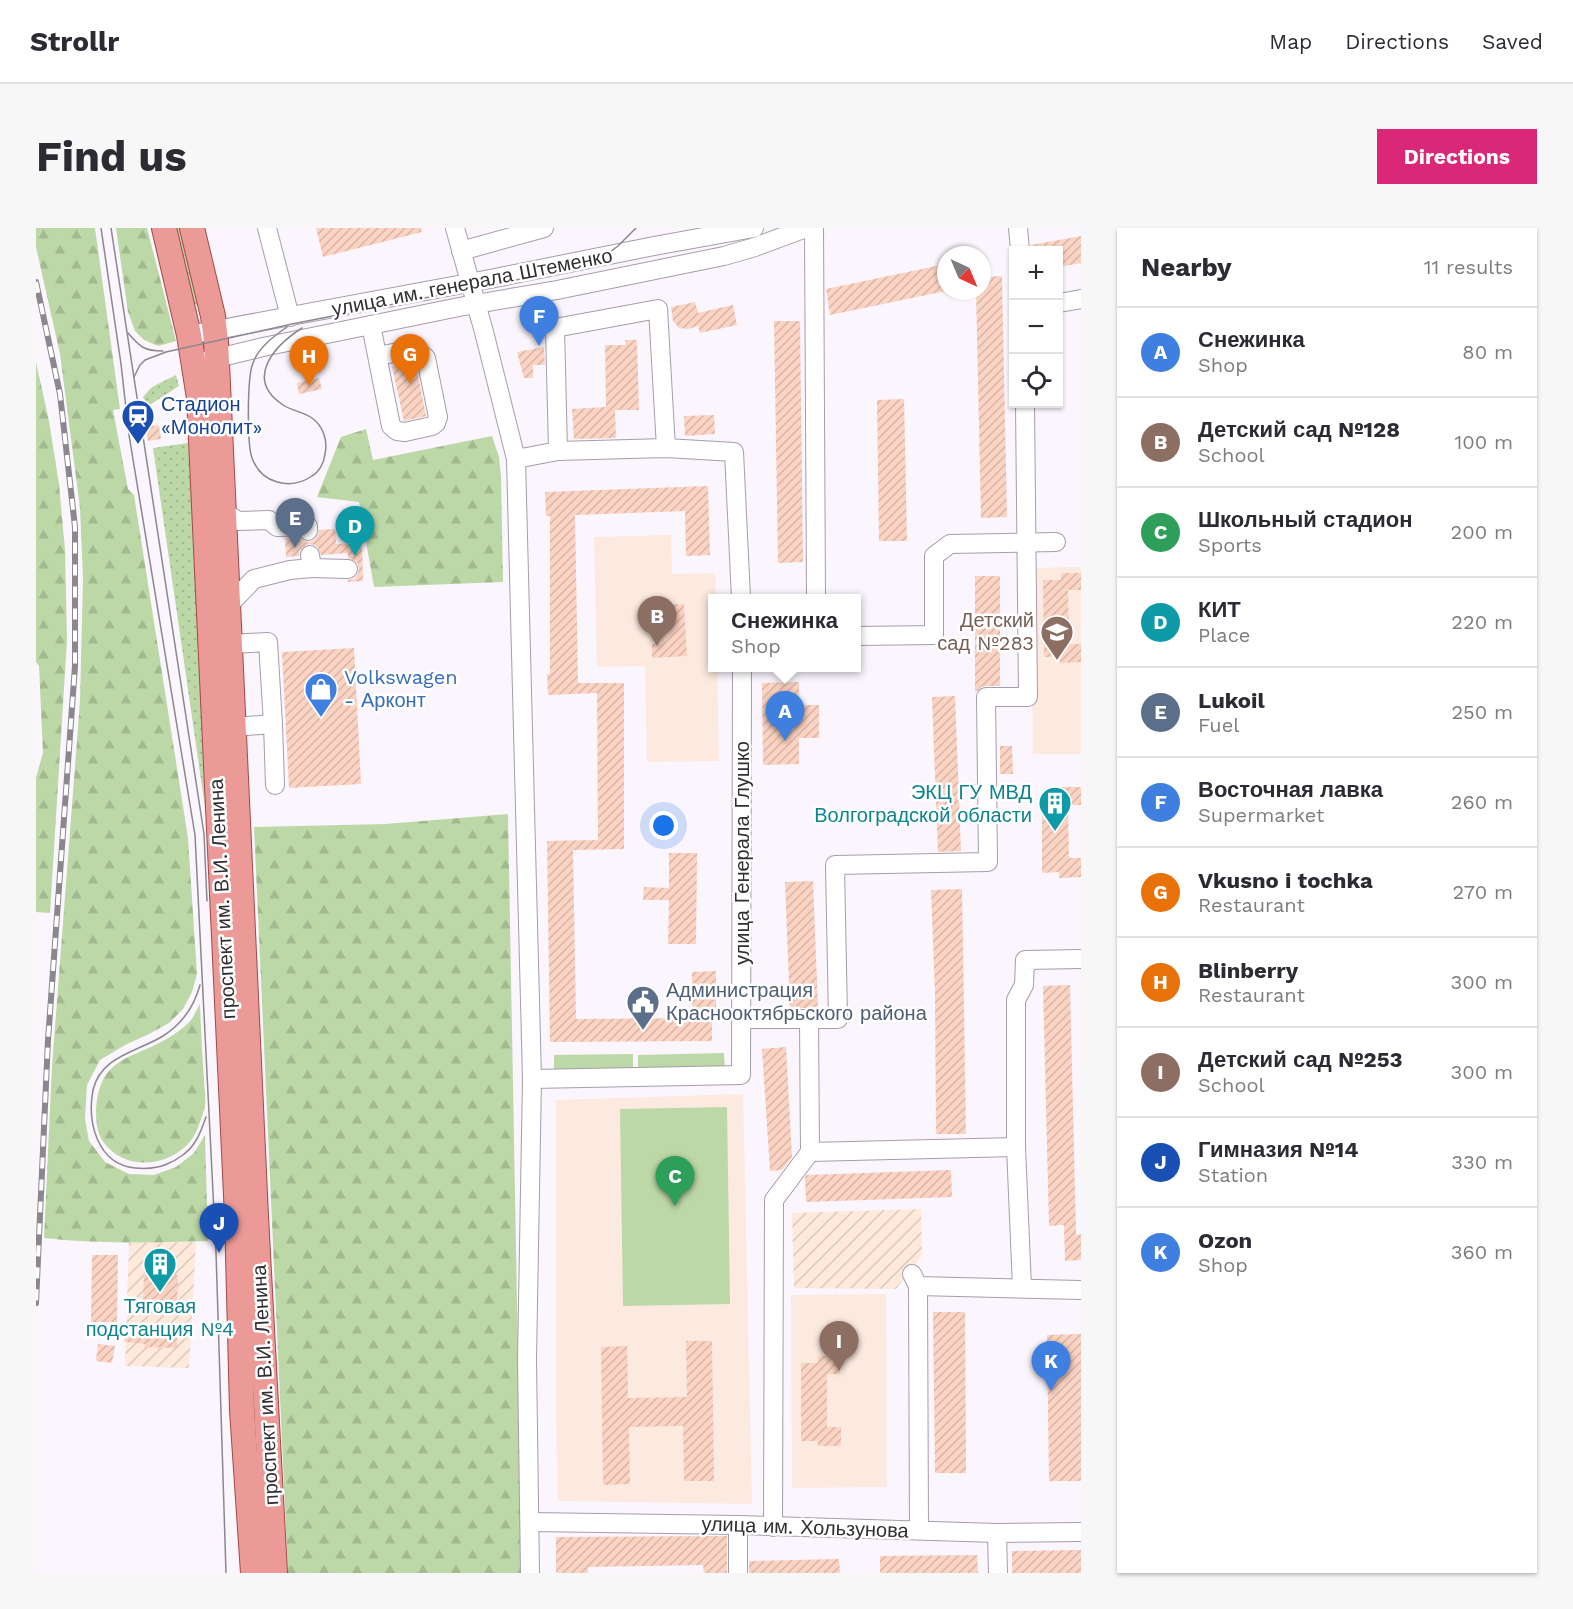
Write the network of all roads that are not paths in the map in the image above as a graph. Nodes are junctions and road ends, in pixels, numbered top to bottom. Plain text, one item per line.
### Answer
1 (164, 228) edge
2 (192, 228) edge
3 (267, 228) edge
4 (455, 228) edge
5 (544, 228) edge
6 (754, 228) edge
7 (806, 228) edge
8 (814, 228) edge
9 (1018, 228) edge
10 (1020, 246) edge
11 (461, 251) junction
12 (470, 283) junction
13 (1081, 299) edge
14 (1063, 302) edge
15 (475, 304) junction
16 (290, 316) junction
17 (371, 325) junction
18 (215, 331) junction
19 (189, 335) junction
20 (378, 356) junction
21 (206, 361) junction
22 (1025, 408) edge
23 (666, 448) junction
24 (558, 451) junction
25 (516, 459) junction
26 (223, 511) junction
27 (308, 531) dead end
28 (1027, 542) junction
29 (1056, 542) dead end
30 (348, 569) dead end
31 (741, 594) edge
32 (816, 594) edge
33 (228, 606) junction
34 (861, 636) edge
35 (230, 644) junction
36 (742, 672) edge
37 (273, 724) junction
38 (234, 727) junction
39 (275, 785) dead end
40 (1081, 959) edge
41 (809, 1018) junction
42 (742, 1019) junction
43 (532, 1079) junction
44 (1016, 1147) junction
45 (810, 1152) junction
46 (1022, 1288) junction
47 (1081, 1290) edge
48 (530, 1522) junction
49 (738, 1525) junction
50 (773, 1527) junction
51 (919, 1530) junction
52 (1081, 1532) edge
53 (998, 1533) junction
54 (253, 1573) edge
55 (275, 1573) edge
56 (530, 1573) edge
57 (738, 1573) edge
58 (998, 1573) edge

1 - 19 main road, проспект им. В.И. Ленина
2 - 18 main road, проспект им. В.И. Ленина
3 - 16 street
4 - 11 street
5 - 11 street
6 - 12 street, улица им. генерала Штеменко
7 - 15 street, улица им. генерала Штеменко
8 - 32 street
9 - 10 street
11 - 12 street
12 - 15 street
12 - 16 street, улица им. генерала Штеменко
13 - 14 street
15 - 17 street, улица им. генерала Штеменко
15 - 25 street
16 - 18 street, улица им. генерала Штеменко
17 - 20 street
17 - 21 street, улица им. генерала Штеменко
18 - 19 street, улица им. генерала Штеменко
18 - 21 main road, проспект им. В.И. Ленина
19 - 21 main road, проспект им. В.И. Ленина
20 - 20 street
21 - 26 main road, проспект им. В.И. Ленина
21 - 54 main road, проспект им. В.И. Ленина
22 - 28 street
23 - 24 street
23 - 24 street
23 - 31 street
24 - 25 street
25 - 43 street
26 - 27 street
26 - 33 main road, проспект им. В.И. Ленина
28 - 29 street
28 - 34 street
28 - 41 street
30 - 33 street
33 - 35 main road, проспект им. В.И. Ленина
35 - 37 street
35 - 38 main road, проспект им. В.И. Ленина
36 - 42 street, улица Генерала Глушко
37 - 38 street
37 - 39 street
38 - 55 main road, проспект им. В.И. Ленина
40 - 44 street
41 - 42 street
41 - 45 street
42 - 43 street, улица Генерала Глушко
43 - 48 street
44 - 45 street
44 - 46 street
45 - 50 street
46 - 47 street
46 - 51 street
48 - 49 street, улица им. Хользунова
48 - 56 street
49 - 50 street, улица им. Хользунова
49 - 57 street
50 - 51 street, улица им. Хользунова
51 - 53 street, улица им. Хользунова
52 - 53 street, улица им. Хользунова
53 - 58 street

